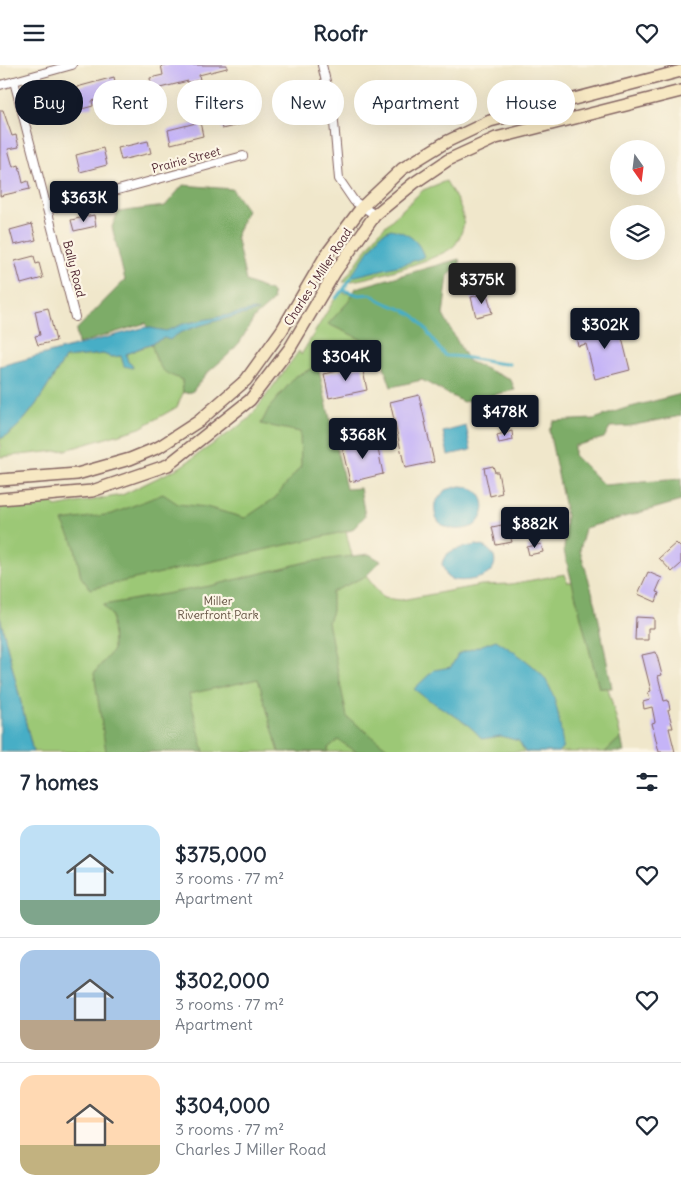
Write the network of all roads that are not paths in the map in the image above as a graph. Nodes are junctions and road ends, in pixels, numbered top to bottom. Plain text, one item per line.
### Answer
1 (72, 65) edge
2 (322, 65) edge
3 (681, 71) edge
4 (14, 81) junction
5 (0, 85) edge
6 (681, 91) edge
7 (243, 156) dead end
8 (362, 207) junction
9 (48, 209) junction
10 (375, 215) junction
11 (74, 317) dead end
12 (0, 479) edge
13 (0, 499) edge

1 - 4 street
2 - 8 street
3 - 8 street, Charles J Miller Road
4 - 5 street
4 - 9 street, Bally Road
6 - 10 street, Charles J Miller Road
7 - 9 street, Prairie Street
8 - 10 street
8 - 12 street, Charles J Miller Road
9 - 11 street, Bally Road
10 - 13 street, Charles J Miller Road

